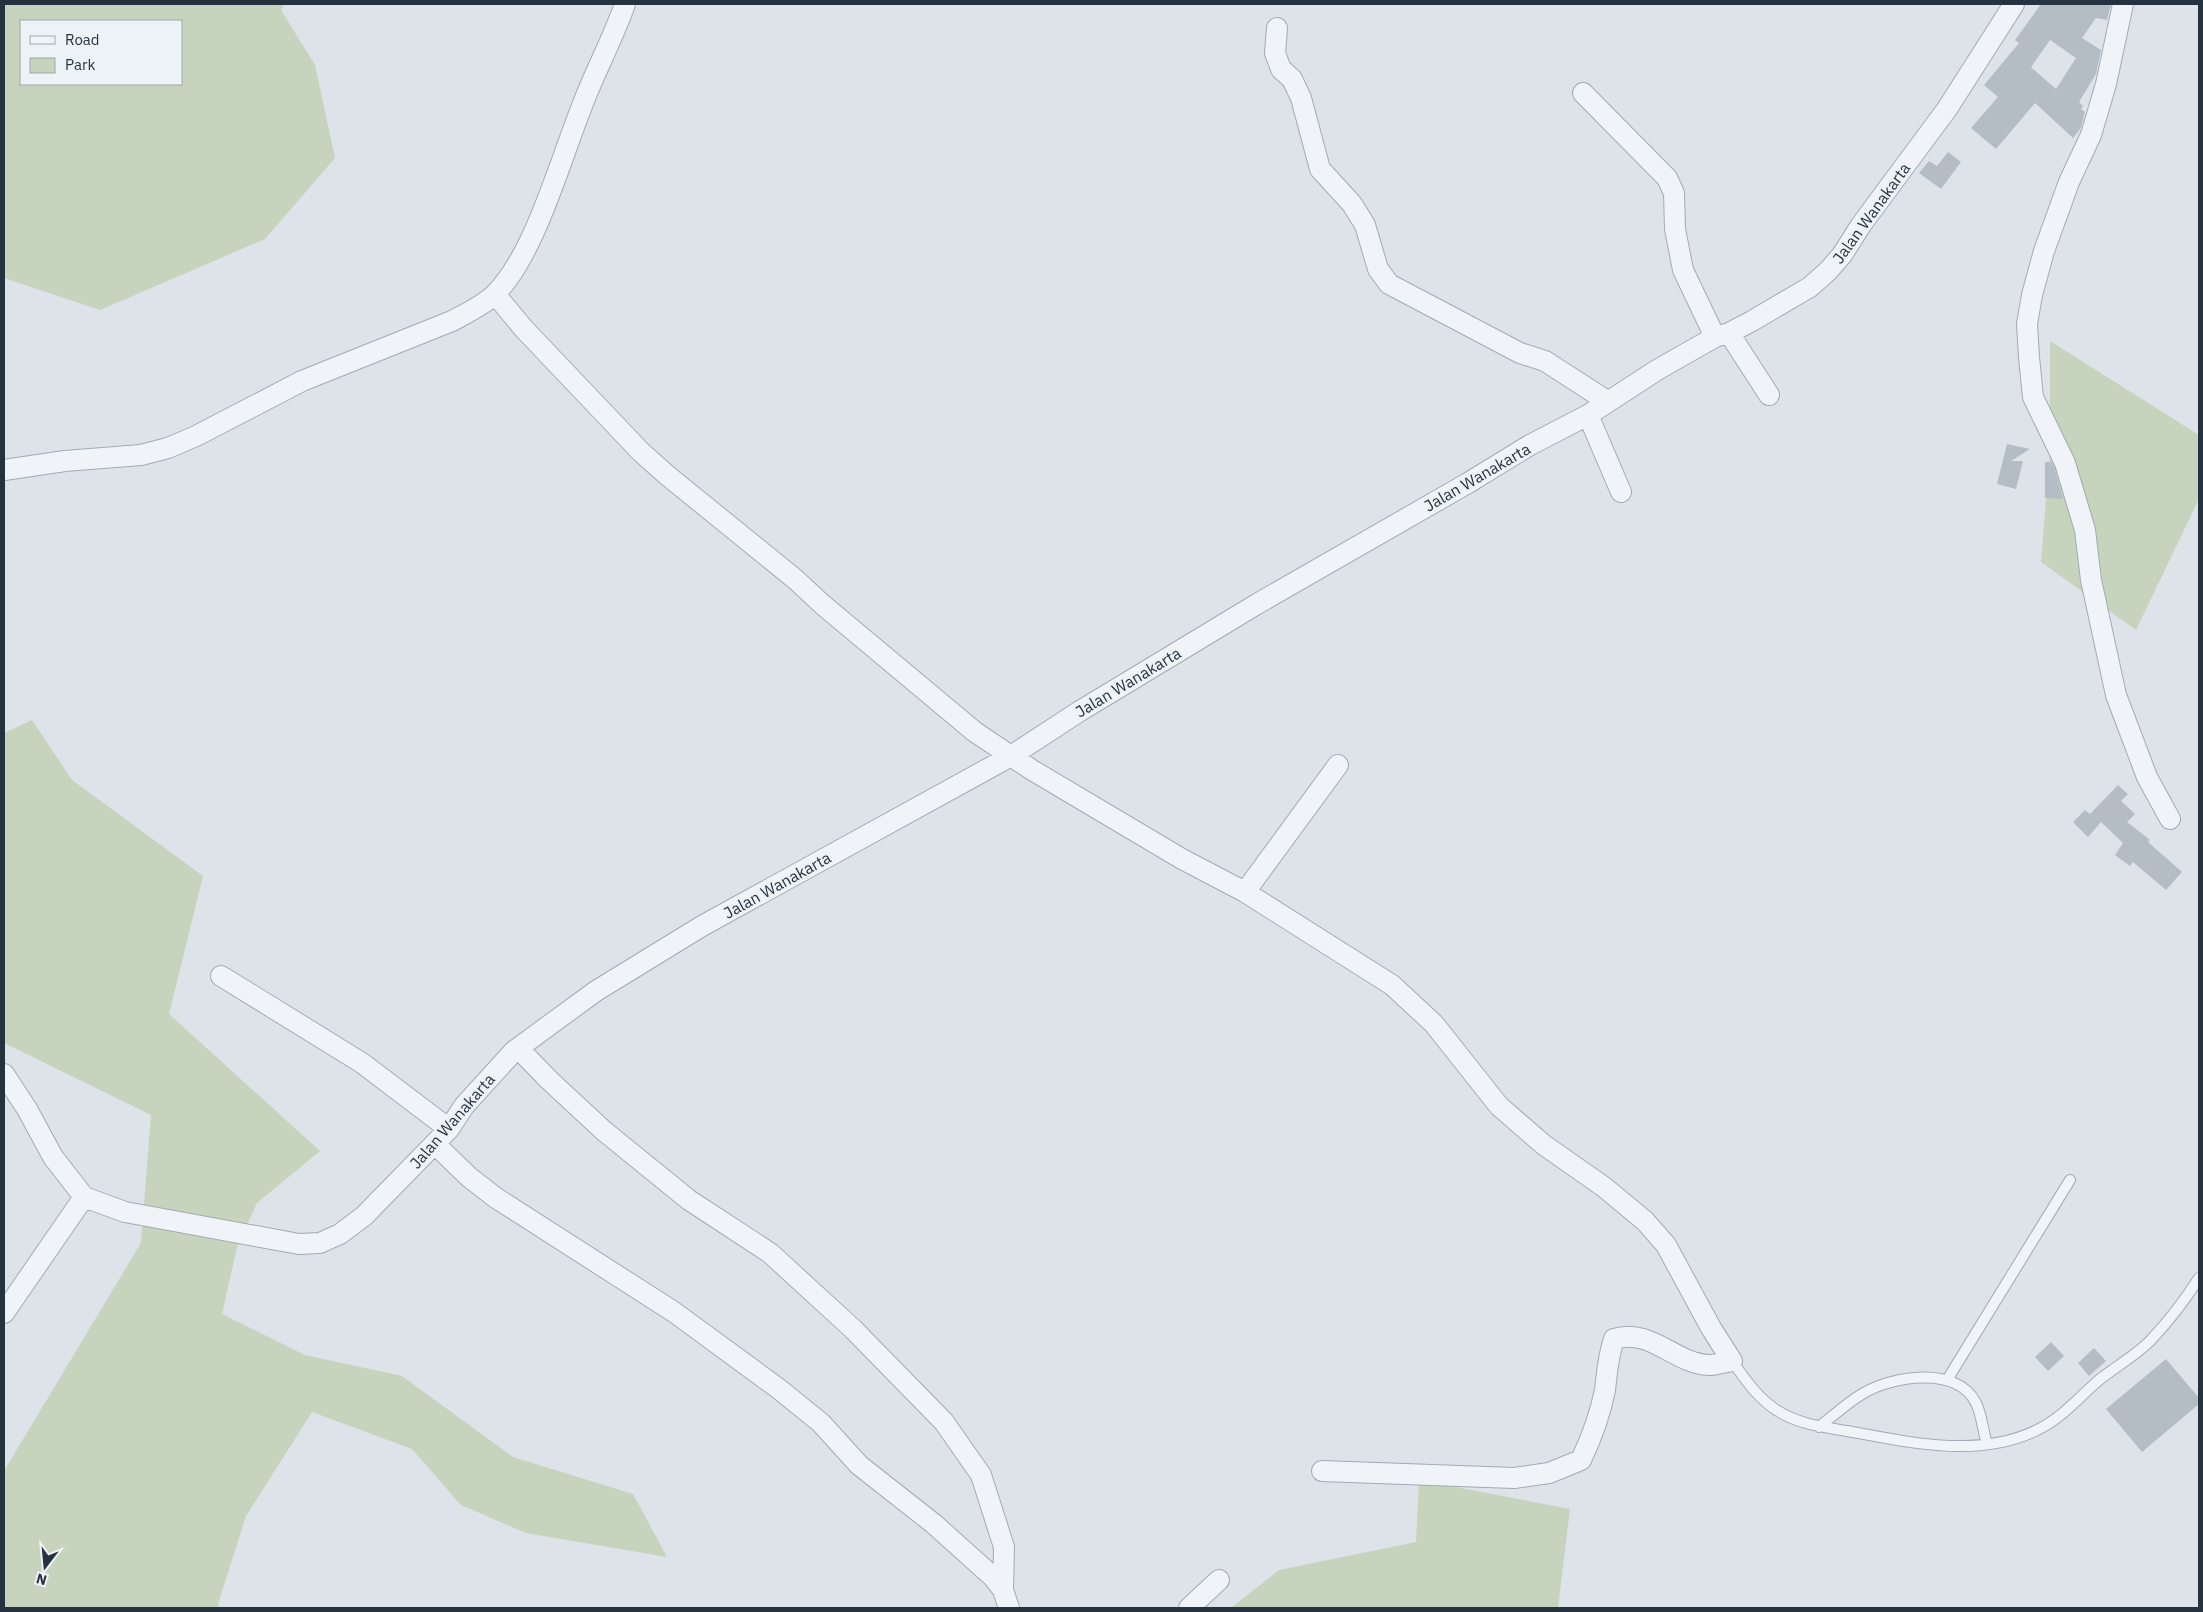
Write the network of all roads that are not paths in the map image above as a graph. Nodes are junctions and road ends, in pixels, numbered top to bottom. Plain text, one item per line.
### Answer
1 (625, 4) edge
2 (2014, 4) edge
3 (2123, 4) edge
4 (1277, 28) dead end
5 (1583, 93) dead end
6 (495, 294) junction
7 (1722, 335) junction
8 (1769, 395) dead end
9 (1607, 401) junction
10 (1588, 415) junction
11 (4, 470) edge
12 (1621, 492) dead end
13 (1011, 756) junction
14 (1338, 765) dead end
15 (2170, 819) dead end
16 (1245, 892) junction
17 (221, 976) dead end
18 (518, 1048) junction
19 (4, 1074) edge
20 (449, 1129) junction
21 (435, 1144) junction
22 (2070, 1180) dead end
23 (84, 1197) junction
24 (2199, 1278) edge
25 (4, 1312) edge
26 (1732, 1361) junction
27 (1948, 1380) junction
28 (1819, 1427) junction
29 (1986, 1444) junction
30 (1322, 1471) dead end
31 (1218, 1580) dead end
32 (1006, 1599) edge
33 (1189, 1608) edge

1 - 6 street
2 - 7 street, Jalan Wanakarta
3 - 15 street
4 - 9 street
5 - 7 street
6 - 11 street
6 - 13 street
7 - 8 street
7 - 9 street, Jalan Wanakarta
9 - 10 street, Jalan Wanakarta
10 - 12 street
10 - 13 street, Jalan Wanakarta
13 - 16 street
13 - 18 street, Jalan Wanakarta
14 - 16 street
16 - 26 street
17 - 20 street
18 - 20 street, Jalan Wanakarta
18 - 32 street
19 - 23 street
20 - 21 street, Jalan Wanakarta
21 - 23 street, Jalan Wanakarta
21 - 32 street
22 - 27 lane
23 - 25 street
24 - 29 lane
26 - 28 lane
26 - 30 street
27 - 28 lane
27 - 29 lane
28 - 29 lane
31 - 33 street

